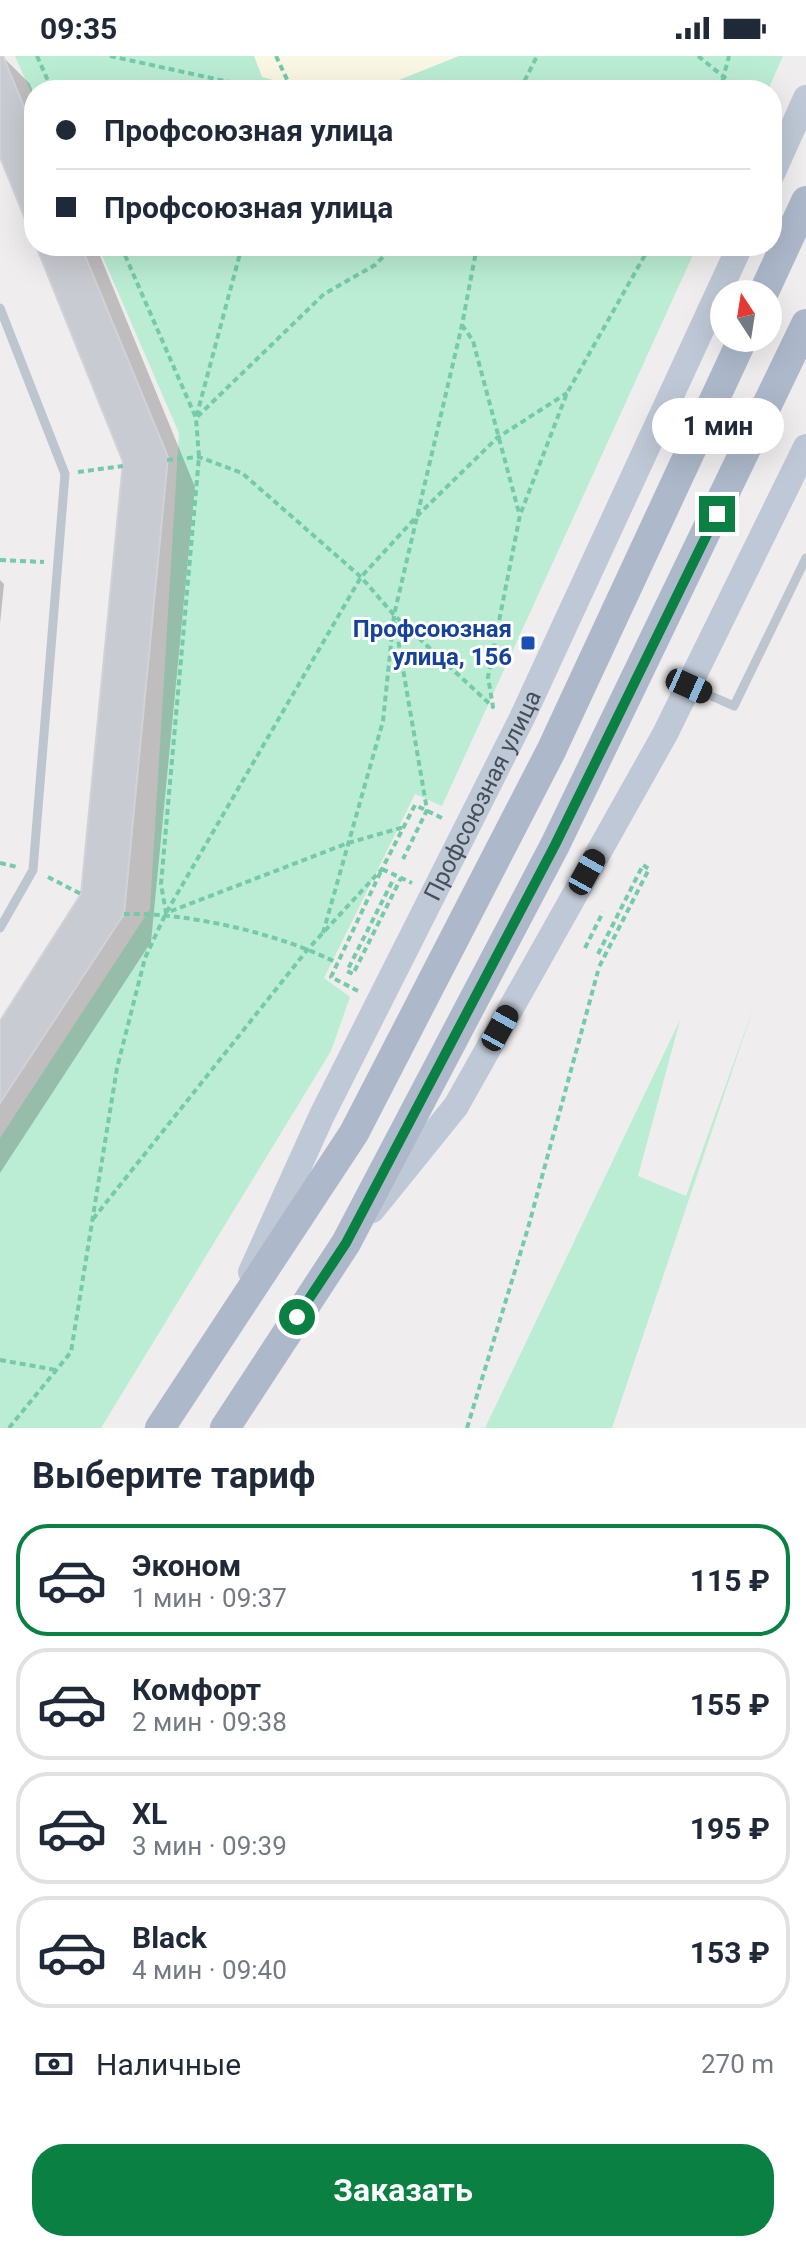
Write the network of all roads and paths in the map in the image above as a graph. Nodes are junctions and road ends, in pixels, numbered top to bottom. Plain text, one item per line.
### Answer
1 (37, 56) edge
2 (110, 56) edge
3 (276, 56) edge
4 (537, 56) edge
5 (698, 56) edge
6 (729, 56) edge
7 (724, 75) junction
8 (48, 80) edge
9 (220, 80) edge
10 (287, 80) edge
11 (525, 80) edge
12 (723, 80) edge
13 (729, 80) edge
14 (806, 98) edge
15 (782, 152) edge
16 (806, 201) edge
17 (782, 253) edge
18 (125, 256) edge
19 (239, 256) edge
20 (384, 256) edge
21 (475, 256) edge
22 (644, 256) edge
23 (735, 256) edge
24 (781, 256) edge
25 (769, 280) edge
26 (0, 308) edge
27 (806, 324) edge
28 (462, 325) junction
29 (737, 352) edge
30 (567, 393) junction
31 (196, 418) junction
32 (497, 438) junction
33 (806, 447) edge
34 (199, 457) junction
35 (167, 460) dead end
36 (123, 466) dead end
37 (65, 474) junction
38 (418, 515) junction
39 (520, 515) junction
40 (806, 558) edge
41 (0, 560) edge
42 (59, 563) junction
43 (361, 577) junction
44 (394, 615) junction
45 (689, 686) junction
46 (427, 810) junction
47 (444, 819) dead end
48 (404, 827) junction
49 (348, 843) junction
50 (403, 859) dead end
51 (382, 869) junction
52 (33, 870) junction
53 (401, 878) junction
54 (392, 882) dead end
55 (414, 884) dead end
56 (81, 894) dead end
57 (603, 912) dead end
58 (166, 913) junction
59 (124, 914) dead end
60 (0, 928) edge
61 (323, 933) junction
62 (585, 948) dead end
63 (308, 949) junction
64 (598, 954) dead end
65 (337, 963) junction
66 (364, 994) dead end
67 (91, 1221) junction
68 (346, 1243) junction
69 (219, 1341) junction
70 (0, 1360) edge
71 (56, 1370) junction
72 (9, 1428) edge
73 (160, 1428) edge
74 (225, 1428) edge
75 (467, 1428) edge

1 - 8 path
2 - 9 path
3 - 10 path
4 - 11 path
5 - 7 path
6 - 7 path
7 - 12 path
7 - 13 path
14 - 15 main road
16 - 17 main road
18 - 31 path
19 - 31 path
20 - 31 path
21 - 28 path
22 - 30 path
23 - 69 main road, Профсоюзная улица
24 - 25 main road
26 - 37 lane
27 - 68 main road
28 - 32 path
28 - 38 path
29 - 69 main road, Профсоюзная улица
30 - 32 path
30 - 39 path
31 - 34 path
32 - 38 path
32 - 39 path
33 - 45 main road
34 - 35 path
34 - 43 path
34 - 58 path
36 - 37 path
37 - 42 lane
38 - 43 path
38 - 44 path
39 - 44 path
40 - 45 lane
41 - 42 path
42 - 52 lane
43 - 44 path
43 - 58 path
44 - 46 path
44 - 49 path
45 - 68 main road
46 - 47 path
46 - 48 path
46 - 50 path
48 - 49 path
48 - 51 path
49 - 58 path
49 - 61 path
51 - 53 path
51 - 61 path
51 - 65 path
52 - 56 path
52 - 60 lane
53 - 54 path
53 - 55 path
57 - 62 path
58 - 59 path
58 - 63 path
58 - 67 path
61 - 63 path
63 - 65 path
63 - 67 path
64 - 75 path
65 - 66 path
67 - 71 path
68 - 74 main road
69 - 73 main road, Профсоюзная улица
70 - 71 path
71 - 72 path

